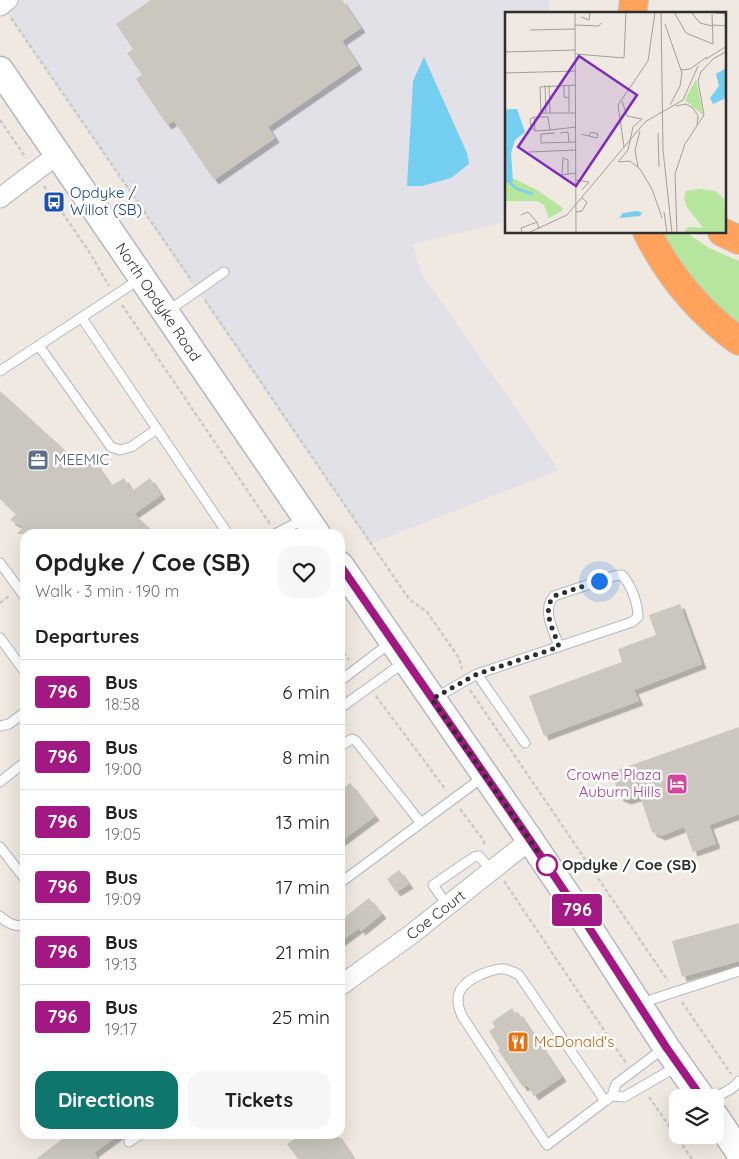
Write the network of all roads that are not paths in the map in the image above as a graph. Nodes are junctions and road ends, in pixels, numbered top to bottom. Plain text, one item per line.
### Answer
1 (0, 70) edge
2 (57, 155) junction
3 (0, 198) edge
4 (648, 234) edge
5 (726, 234) edge
6 (739, 240) edge
7 (224, 272) dead end
8 (142, 278) junction
9 (166, 313) junction
10 (82, 318) junction
11 (739, 341) edge
12 (39, 346) junction
13 (0, 371) edge
14 (157, 429) junction
15 (312, 526) edge
16 (225, 529) edge
17 (298, 529) edge
18 (0, 563) edge
19 (345, 572) edge
20 (20, 590) edge
21 (0, 638) edge
22 (559, 647) junction
23 (399, 651) junction
24 (20, 665) edge
25 (477, 674) junction
26 (345, 677) edge
27 (432, 699) junction
28 (345, 705) edge
29 (20, 716) edge
30 (0, 726) edge
31 (345, 743) edge
32 (525, 743) dead end
33 (20, 766) edge
34 (485, 776) junction
35 (0, 782) edge
36 (421, 823) junction
37 (530, 840) junction
38 (0, 847) edge
39 (494, 869) junction
40 (20, 873) edge
41 (345, 879) edge
42 (448, 906) junction
43 (0, 916) edge
44 (20, 926) edge
45 (739, 971) edge
46 (345, 982) edge
47 (638, 1004) junction
48 (672, 1056) junction
49 (739, 1082) edge
50 (696, 1089) edge
51 (724, 1092) edge
52 (609, 1099) junction
53 (724, 1130) edge
54 (133, 1139) edge
55 (129, 1142) dead end
56 (739, 1152) edge

1 - 2 main road, North Opdyke Road
2 - 3 street
2 - 8 main road, North Opdyke Road
4 - 11 highway
5 - 6 highway
7 - 9 lane
8 - 9 main road, North Opdyke Road
8 - 10 lane
9 - 15 main road, North Opdyke Road
10 - 12 lane
10 - 14 lane
12 - 13 lane
12 - 14 lane
14 - 16 lane
15 - 17 lane
18 - 20 lane
19 - 23 main road
21 - 24 lane
22 - 22 lane
22 - 25 lane
23 - 26 lane
23 - 27 main road
23 - 28 lane
25 - 27 lane
25 - 32 lane
27 - 34 main road
29 - 30 lane
31 - 36 lane
33 - 35 lane
34 - 36 lane
34 - 37 main road
36 - 41 lane
37 - 39 street, Coe Court
37 - 47 main road
38 - 40 lane
39 - 42 street, Coe Court
39 - 42 lane
42 - 46 street, Coe Court
43 - 44 lane
45 - 47 lane
47 - 48 main road
48 - 50 main road
48 - 52 lane
48 - 52 lane
49 - 51 lane
52 - 52 lane
53 - 56 main road
54 - 55 lane

